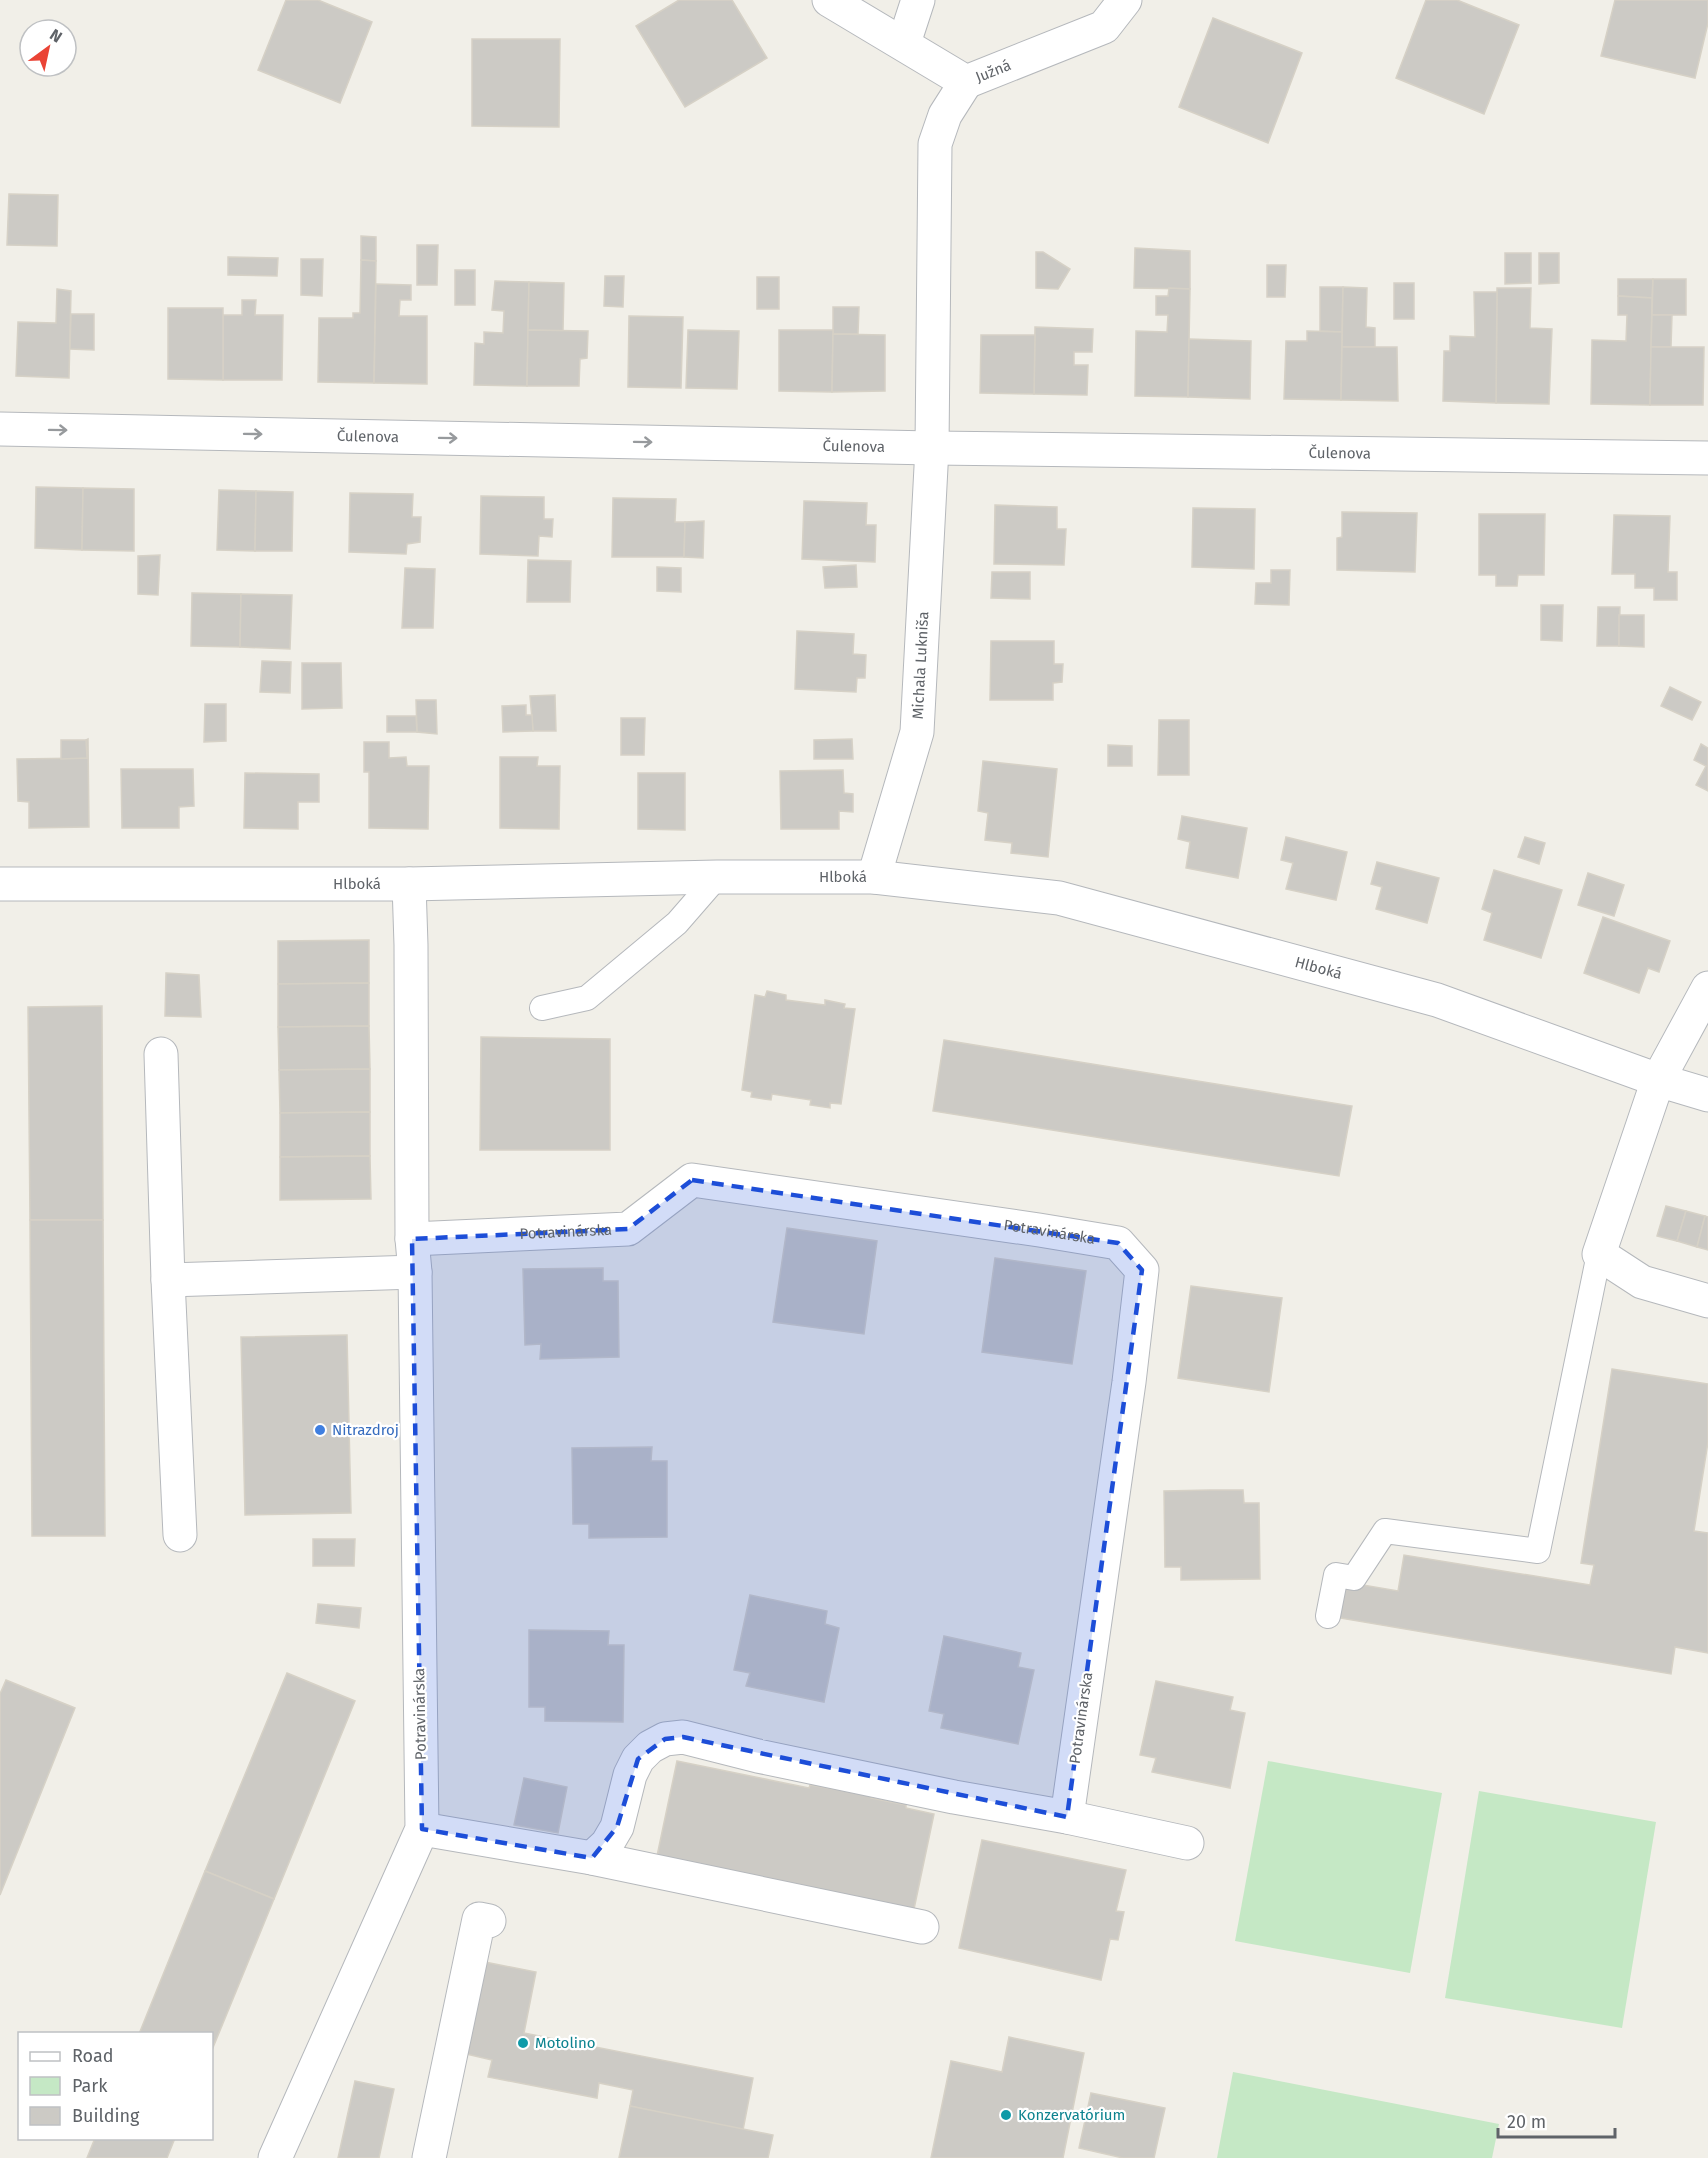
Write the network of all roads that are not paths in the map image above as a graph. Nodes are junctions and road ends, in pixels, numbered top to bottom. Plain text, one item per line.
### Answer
1 (829, 0) edge
2 (918, 0) edge
3 (1125, 0) edge
4 (904, 43) junction
5 (966, 82) junction
6 (0, 429) edge
7 (932, 448) junction
8 (1708, 458) edge
9 (717, 877) junction
10 (874, 877) junction
11 (0, 884) edge
12 (409, 884) junction
13 (1708, 988) edge
14 (542, 1008) dead end
15 (161, 1054) dead end
16 (1658, 1080) junction
17 (1708, 1095) edge
18 (412, 1239) junction
19 (1599, 1254) junction
20 (415, 1272) junction
21 (168, 1280) junction
22 (1708, 1301) edge
23 (180, 1535) dead end
24 (1328, 1616) dead end
25 (1067, 1817) junction
26 (422, 1829) junction
27 (1186, 1843) dead end
28 (592, 1858) junction
29 (489, 1921) dead end
30 (922, 1927) dead end
31 (275, 2158) edge
32 (429, 2158) edge

1 - 4 street, Južná
2 - 4 street
3 - 5 street, Južná
4 - 5 street, Južná
5 - 7 street, Michala Lukniša
6 -> 7 street, Čulenova
7 - 8 street, Čulenova
7 - 10 street, Michala Lukniša
9 - 10 street, Hlboká
9 - 12 street, Hlboká
9 - 14 lane
10 - 16 street, Hlboká
11 - 12 street, Hlboká
12 - 18 street, Potravinárska
13 - 16 street
15 - 21 street
16 - 17 street, Hlboká
16 - 19 street
18 - 20 street, Potravinárska
18 - 25 street, Potravinárska
19 - 22 street
19 - 24 lane
20 - 21 street
20 - 26 street, Potravinárska
21 - 23 street
25 - 27 street
25 - 28 street
26 - 28 street
26 - 31 street, Potravinárska
28 - 30 street
29 - 32 street

